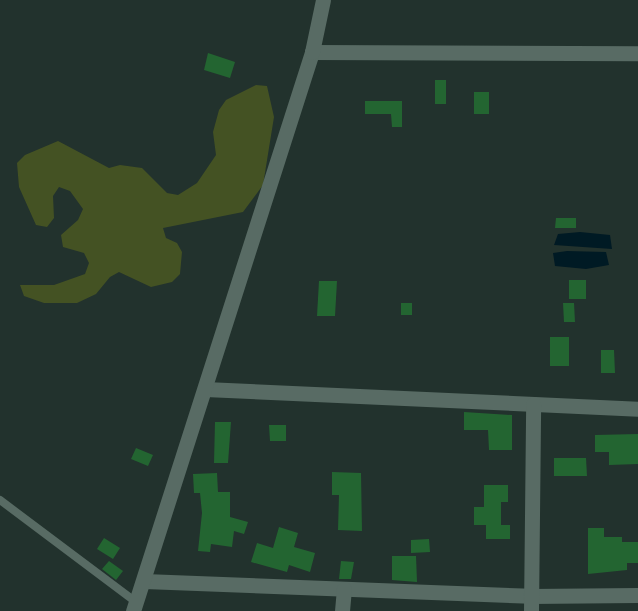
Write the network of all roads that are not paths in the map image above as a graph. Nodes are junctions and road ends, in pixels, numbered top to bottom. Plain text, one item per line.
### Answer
1 (323, 0) edge
2 (312, 52) junction
3 (638, 53) edge
4 (205, 388) junction
5 (533, 404) junction
6 (638, 409) edge
7 (0, 500) edge
8 (144, 581) junction
9 (344, 589) junction
10 (638, 595) edge
11 (531, 603) edge
12 (135, 606) edge
13 (342, 611) edge

1 - 2 street
2 - 3 street
2 - 4 street
4 - 5 street
4 - 8 street
5 - 6 street
5 - 11 street
7 - 12 lane
8 - 9 street
8 - 12 street
9 - 11 street
9 - 13 street
10 - 11 street

